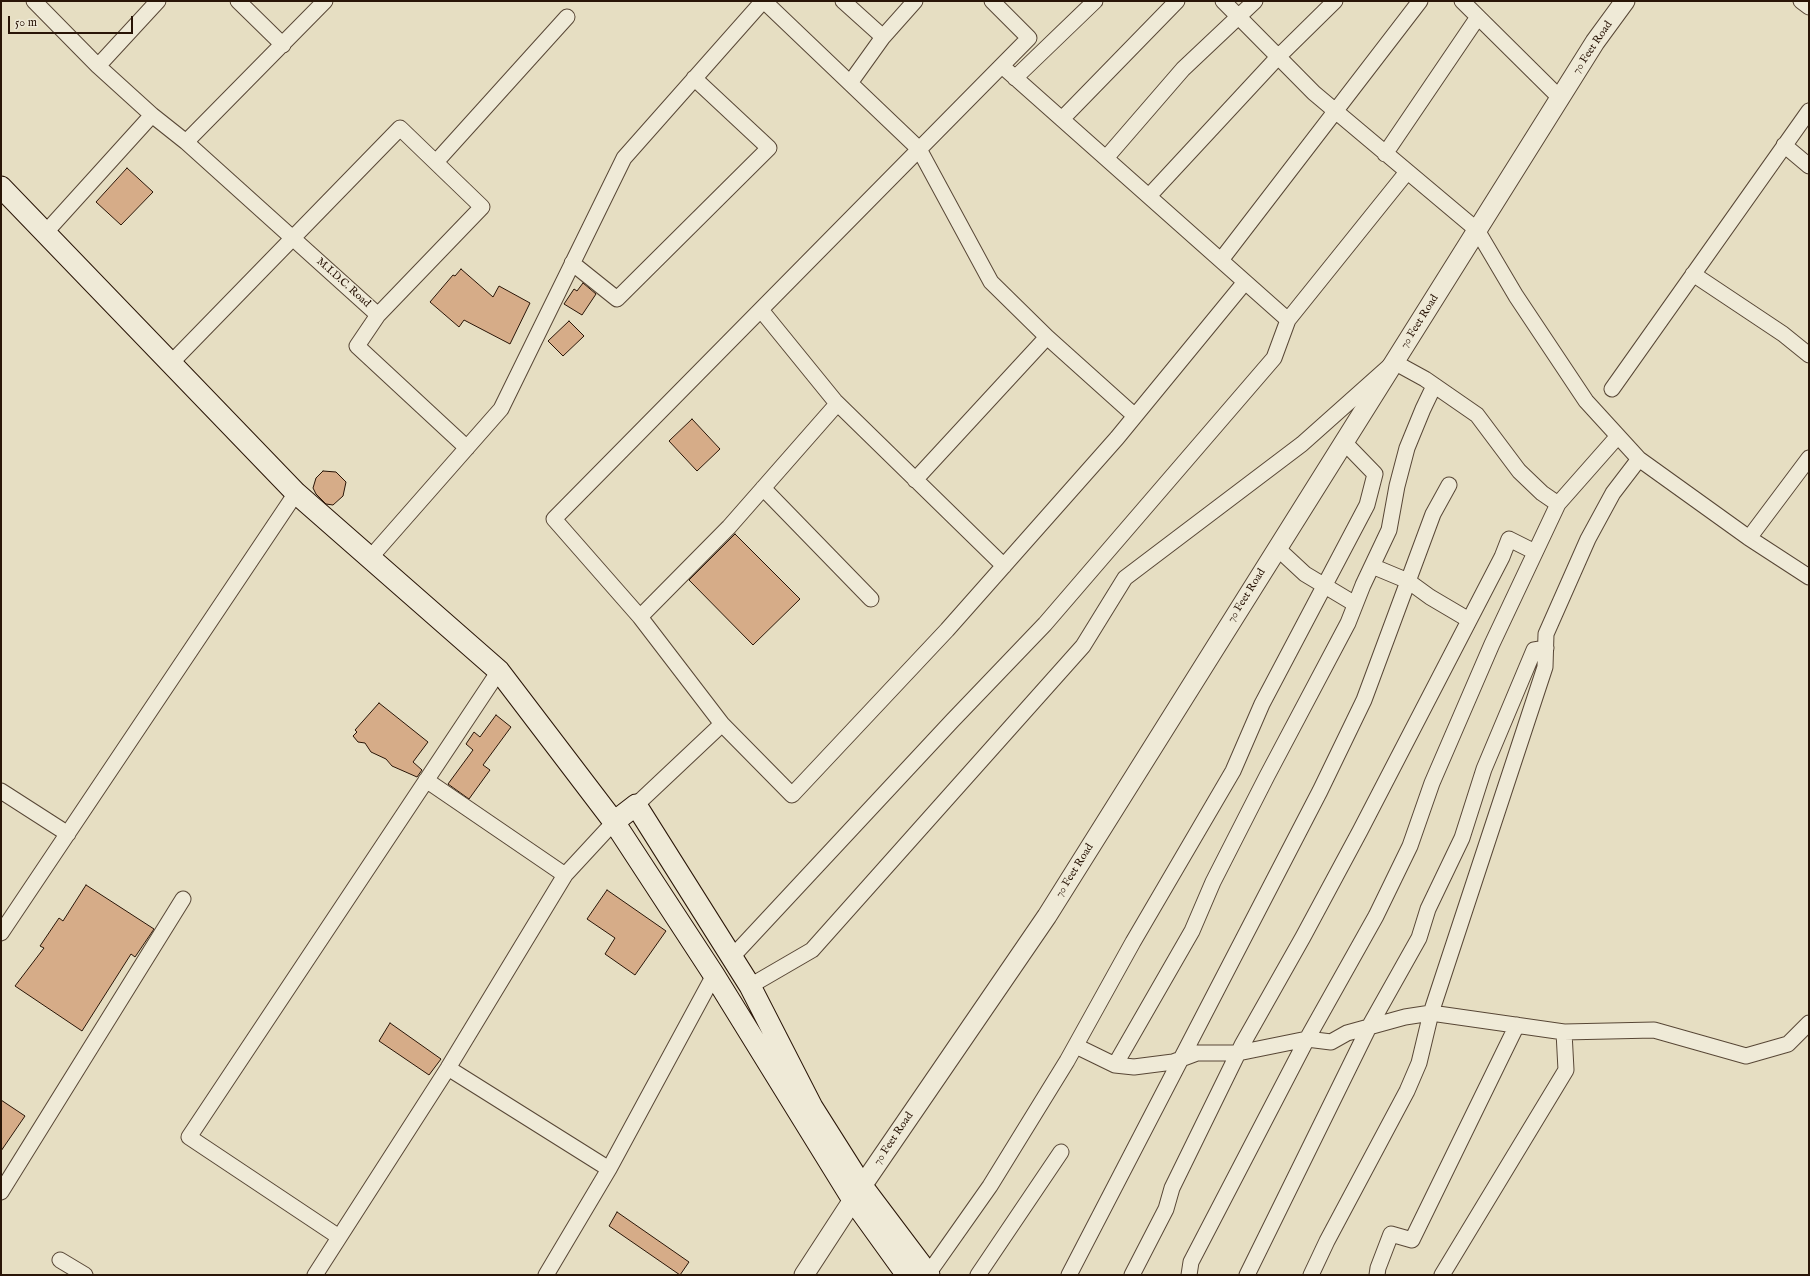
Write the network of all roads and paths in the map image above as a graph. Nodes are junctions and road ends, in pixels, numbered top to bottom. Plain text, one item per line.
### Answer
1 (34, 1) edge
2 (158, 1) edge
3 (238, 1) edge
4 (325, 1) edge
5 (763, 1) edge
6 (843, 1) edge
7 (916, 1) edge
8 (992, 1) edge
9 (1094, 1) edge
10 (1177, 1) edge
11 (1223, 1) edge
12 (1255, 1) edge
13 (1335, 1) edge
14 (1420, 1) edge
15 (1462, 1) edge
16 (1625, 1) edge
17 (1801, 1) edge
18 (1809, 7) edge
19 (567, 17) dead end
20 (1239, 17) junction
21 (1478, 17) junction
22 (883, 37) junction
23 (283, 45) junction
24 (1278, 56) junction
25 (98, 66) junction
26 (1002, 66) junction
27 (694, 78) junction
28 (1016, 78) junction
29 (850, 83) junction
30 (1560, 98) junction
31 (1335, 111) junction
32 (1809, 111) edge
33 (152, 115) junction
34 (1062, 119) junction
35 (186, 142) junction
36 (1784, 145) junction
37 (920, 149) junction
38 (1385, 154) junction
39 (1106, 158) junction
40 (436, 162) junction
41 (1809, 166) edge
42 (1407, 172) junction
43 (1, 187) edge
44 (1149, 196) junction
45 (1477, 230) junction
46 (46, 232) junction
47 (293, 238) junction
48 (1221, 260) junction
49 (572, 263) junction
50 (1694, 274) junction
51 (1245, 282) junction
52 (761, 310) junction
53 (378, 315) junction
54 (1288, 320) junction
55 (1047, 337) junction
56 (1809, 355) edge
57 (1394, 362) junction
58 (171, 363) junction
59 (1434, 386) junction
60 (1612, 389) dead end
61 (837, 404) junction
62 (1135, 416) junction
63 (1618, 436) junction
64 (1344, 442) junction
65 (467, 448) junction
66 (1809, 458) edge
67 (1639, 459) junction
68 (915, 480) junction
69 (1449, 485) dead end
70 (763, 488) junction
71 (296, 494) junction
72 (1558, 504) junction
73 (1750, 538) junction
74 (1277, 548) junction
75 (1535, 552) junction
76 (370, 558) junction
77 (1004, 566) junction
78 (1372, 566) junction
79 (1809, 577) edge
80 (1408, 581) junction
81 (1323, 585) junction
82 (871, 600) dead end
83 (1355, 604) junction
84 (640, 617) junction
85 (1469, 620) junction
86 (1546, 648) junction
87 (498, 671) junction
88 (722, 724) junction
89 (426, 780) junction
90 (1, 791) edge
91 (636, 805) junction
92 (614, 822) junction
93 (68, 834) junction
94 (565, 875) junction
95 (183, 899) dead end
96 (1, 933) edge
97 (732, 957) junction
98 (714, 974) junction
99 (750, 986) junction
100 (1431, 1013) junction
101 (1809, 1023) edge
102 (1517, 1025) junction
103 (1369, 1027) junction
104 (1564, 1032) junction
105 (1307, 1039) junction
106 (1076, 1046) junction
107 (1238, 1053) junction
108 (1181, 1059) junction
109 (1115, 1065) junction
110 (448, 1068) junction
111 (1061, 1152) dead end
112 (609, 1169) junction
113 (1, 1192) edge
114 (857, 1193) junction
115 (339, 1237) junction
116 (60, 1260) dead end
117 (928, 1274) edge
118 (85, 1275) edge
119 (315, 1275) edge
120 (546, 1275) edge
121 (804, 1275) edge
122 (907, 1275) edge
123 (978, 1275) edge
124 (1069, 1275) edge
125 (1132, 1275) edge
126 (1189, 1275) edge
127 (1247, 1275) edge
128 (1311, 1275) edge
129 (1377, 1275) edge
130 (1442, 1275) edge

1 - 25 street, M.I.D.C. Road
2 - 25 street
3 - 23 street
4 - 23 street
5 - 27 street
5 - 29 street
6 - 22 street
7 - 22 street
8 - 26 street
9 - 28 street
10 - 34 street
11 - 20 street
12 - 20 street
13 - 24 street
14 - 31 street
15 - 21 street
16 - 30 street, 70 Feet Road
17 - 18 street
19 - 40 street
20 - 24 street
20 - 39 street
21 - 30 street
21 - 38 street
22 - 29 street
23 - 35 street
24 - 31 street
24 - 44 street
25 - 33 street, M.I.D.C. Road
26 - 28 street
26 - 37 street
27 - 49 street
27 - 49 street
28 - 34 street
29 - 37 street
30 - 45 street, 70 Feet Road
31 - 38 street
31 - 48 street
32 - 36 street
33 - 35 street, M.I.D.C. Road
33 - 46 street
34 - 39 street
35 - 47 street, M.I.D.C. Road
36 - 41 street
36 - 50 street
37 - 52 street
37 - 55 street
38 - 42 street
39 - 44 street
40 - 47 street
40 - 53 street
42 - 45 street
42 - 54 street
43 - 46 main road
44 - 48 street
45 - 57 street, 70 Feet Road
45 - 63 street
46 - 58 main road
47 - 53 street, M.I.D.C. Road
47 - 58 street
48 - 51 street
49 - 65 street
50 - 56 street
50 - 60 street
51 - 54 street
51 - 62 street
52 - 61 street
52 - 84 street
53 - 65 street, M.I.D.C. Road
54 - 97 street
55 - 62 street
55 - 68 street
57 - 59 street
57 - 64 street, 70 Feet Road
57 - 99 street
58 - 71 main road
59 - 72 street
59 - 78 street
61 - 68 street
61 - 70 street
62 - 77 street
63 - 67 street
63 - 72 street
64 - 74 street, 70 Feet Road
64 - 81 street
65 - 76 street
66 - 73 street
67 - 73 street
67 - 86 street
68 - 77 street
69 - 80 street
70 - 82 street
70 - 84 street
71 - 76 main road
71 - 93 street
72 - 75 street
73 - 79 street
74 - 81 street
74 - 114 street, 70 Feet Road
75 - 85 street
75 - 105 street
76 - 87 main road
77 - 88 street
78 - 80 street
78 - 83 street
80 - 85 street
80 - 108 street
81 - 83 street
81 - 106 street
83 - 109 street
84 - 88 street
85 - 107 street
86 - 100 street
86 - 103 street
87 - 89 street
87 - 92 main road
88 - 91 street
89 - 94 street
89 - 115 street
90 - 93 street
91 - 92 main road
91 - 97 main road
92 - 94 street
92 - 98 main road
93 - 96 street
94 - 110 street
95 - 113 street
97 - 99 main road
98 - 112 street
98 - 114 main road
99 - 114 main road
100 - 102 street
100 - 103 street
100 - 128 street
101 - 104 street
102 - 104 street
102 - 129 street
103 - 105 street
103 - 127 street
104 - 130 street
105 - 107 street
105 - 126 street
106 - 109 street
106 - 117 street
107 - 108 street
107 - 125 street
108 - 109 street
108 - 124 street
110 - 112 street
110 - 115 street
111 - 123 street
112 - 120 street
114 - 117 main road
114 - 121 street, 70 Feet Road
114 - 122 main road
115 - 119 street
116 - 118 street

